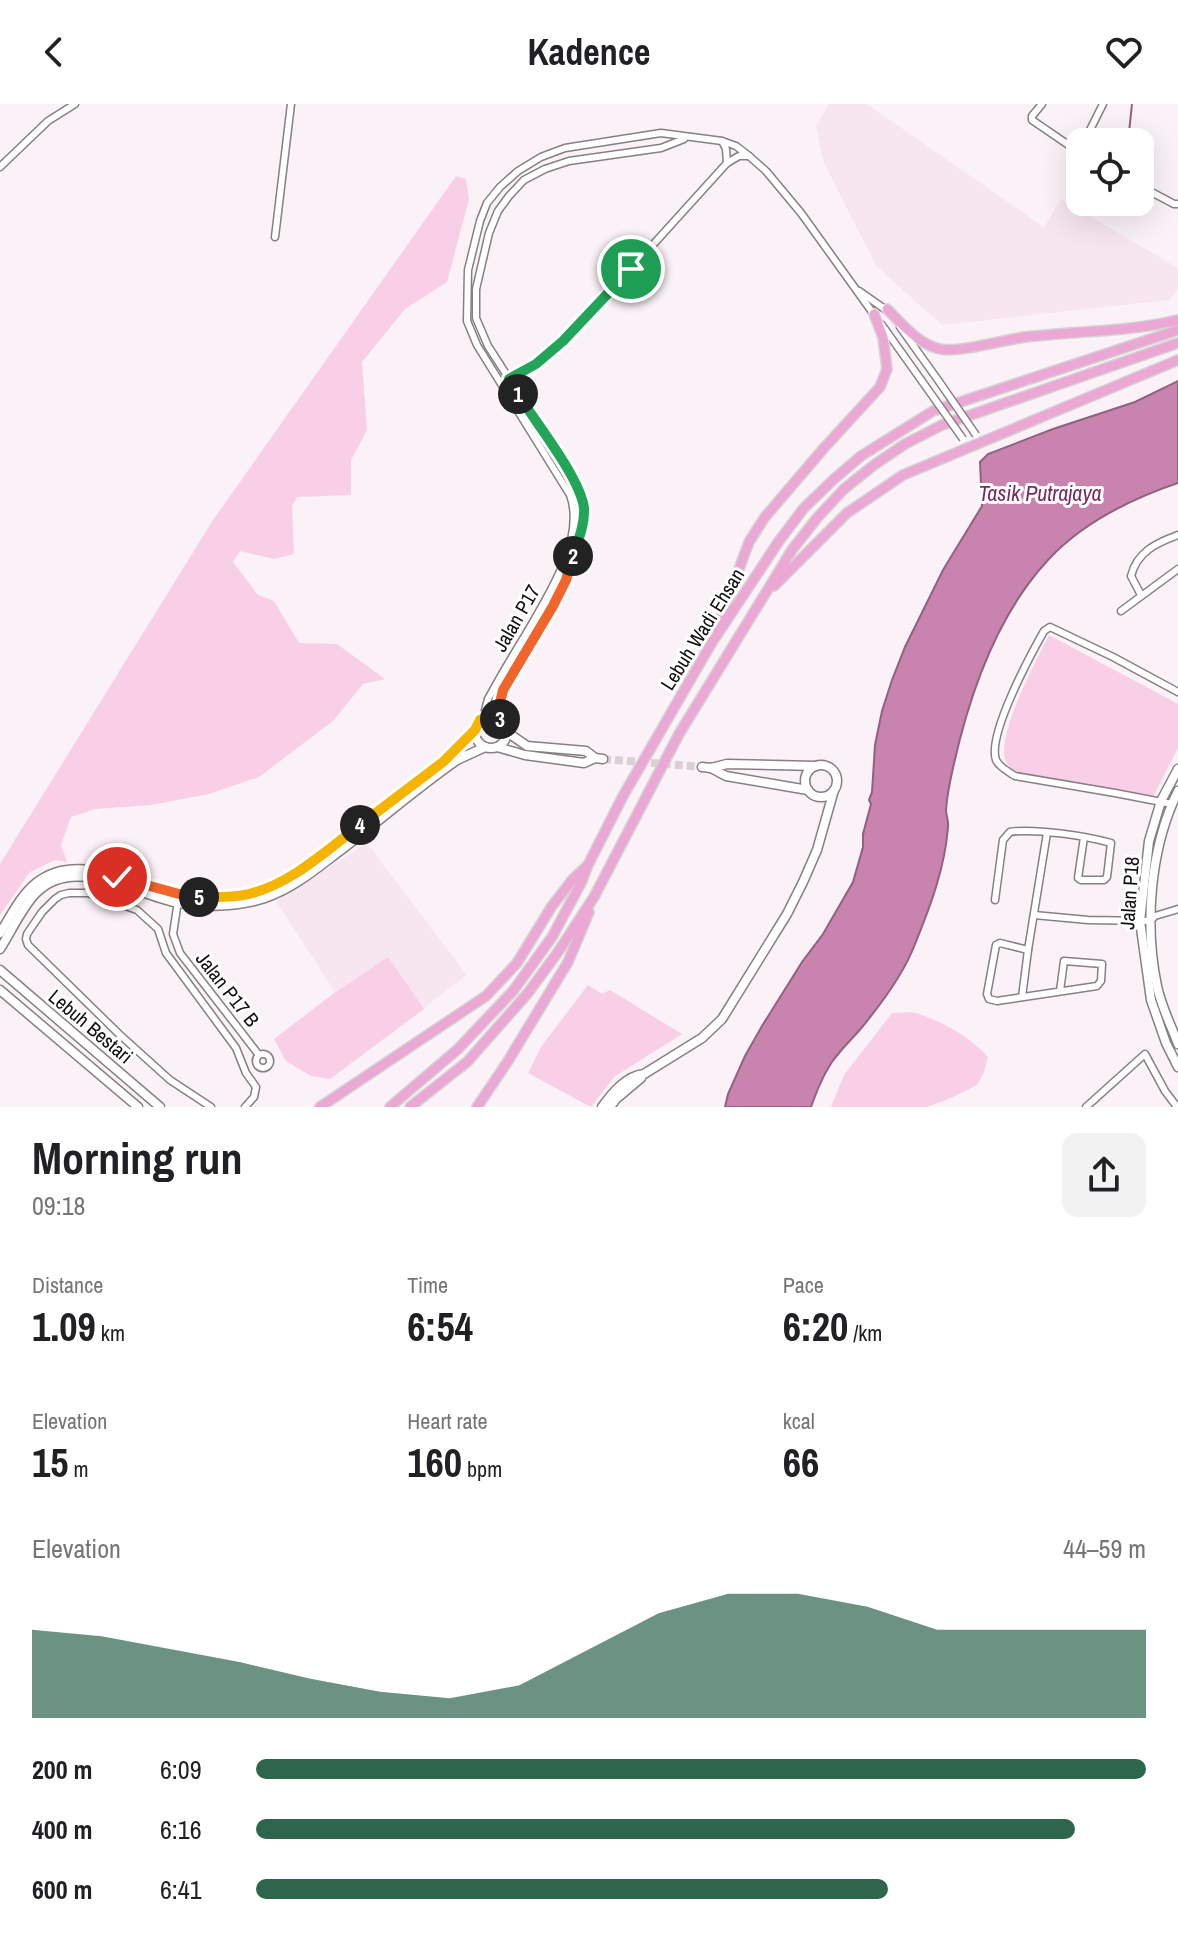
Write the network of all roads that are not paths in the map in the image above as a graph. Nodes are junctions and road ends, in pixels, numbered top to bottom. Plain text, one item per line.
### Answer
1 (75, 104) edge
2 (291, 104) edge
3 (1042, 104) edge
4 (1103, 104) edge
5 (1091, 128) edge
6 (687, 138) junction
7 (722, 141) junction
8 (1066, 143) edge
9 (579, 146) junction
10 (749, 156) junction
11 (584, 159) junction
12 (727, 163) junction
13 (0, 167) edge
14 (1154, 193) edge
15 (1178, 204) edge
16 (275, 237) dead end
17 (857, 289) junction
18 (887, 309) junction
19 (874, 314) junction
20 (476, 318) junction
21 (1178, 320) edge
22 (467, 321) junction
23 (1178, 330) edge
24 (1178, 343) edge
25 (1178, 360) edge
26 (509, 379) junction
27 (982, 442) junction
28 (968, 448) junction
29 (1178, 535) edge
30 (1178, 569) edge
31 (1141, 595) junction
32 (757, 606) junction
33 (1121, 611) dead end
34 (711, 644) junction
35 (1178, 692) edge
36 (483, 718) junction
37 (501, 719) junction
38 (475, 730) junction
39 (507, 732) junction
40 (485, 747) junction
41 (497, 747) junction
42 (816, 766) junction
43 (1178, 769) edge
44 (834, 790) junction
45 (1178, 791) edge
46 (811, 792) junction
47 (1161, 801) junction
48 (1172, 804) junction
49 (827, 810) junction
50 (1047, 833) junction
51 (1084, 837) junction
52 (588, 865) junction
53 (594, 897) junction
54 (178, 898) junction
55 (995, 900) dead end
56 (1178, 909) edge
57 (1034, 915) junction
58 (1145, 921) junction
59 (0, 933) edge
60 (0, 949) edge
61 (1028, 950) junction
62 (0, 970) edge
63 (208, 989) junction
64 (0, 990) edge
65 (1060, 991) junction
66 (197, 996) junction
67 (1022, 997) junction
68 (1178, 1044) edge
69 (259, 1055) junction
70 (256, 1063) junction
71 (244, 1066) junction
72 (1178, 1067) edge
73 (644, 1074) junction
74 (138, 1107) edge
75 (160, 1107) edge
76 (211, 1107) edge
77 (245, 1107) edge
78 (318, 1107) edge
79 (390, 1107) edge
80 (410, 1107) edge
81 (477, 1107) edge
82 (602, 1107) edge
83 (610, 1107) edge
84 (1086, 1107) edge
85 (1177, 1107) edge

1 - 13 street
2 - 16 street
3 - 8 street
4 - 5 street
6 - 7 street, Jalan P17
6 - 9 street, Jalan P17
6 - 11 street, Jalan P17
7 - 10 street, Jalan P17
7 - 12 street
9 - 11 street
9 - 22 street, Jalan P17
10 - 12 street
10 - 17 street, Jalan P17
11 - 20 street, Jalan P17
12 - 26 street
14 - 15 street
17 - 18 street, Jalan P17
17 - 19 street, Jalan P17
18 - 21 main road
18 - 27 street, Jalan P17, bridge
19 - 28 street, Jalan P17, bridge
19 - 34 main road
20 - 22 street
20 - 26 street, Jalan P17
22 - 36 street, Jalan P17
23 - 34 main road, Lebuh Wadi Ehsan
24 - 32 main road, Lebuh Wadi Ehsan
25 - 27 main road
26 - 37 street, Jalan P17
27 - 28 main road
28 - 32 main road
29 - 31 street
30 - 31 street
31 - 33 street
32 - 53 main road, Lebuh Wadi Ehsan
34 - 52 main road, Lebuh Wadi Ehsan
35 - 47 street
36 - 37 street
36 - 38 street
37 - 39 street
38 - 40 street
38 - 54 street
39 - 41 street
39 - 41 street
40 - 41 street
40 - 54 street
42 - 44 street
42 - 46 street
42 - 46 street
43 - 47 street, Jalan P18
44 - 46 street
44 - 49 street
45 - 48 street, Jalan P18
46 - 49 street
47 - 48 street
47 - 58 street, Jalan P18
48 - 58 street, Jalan P18
49 - 73 street
50 - 51 street
50 - 55 street
50 - 57 street
51 - 51 street
52 - 78 main road
52 - 79 main road, Lebuh Wadi Ehsan
53 - 80 main road, Lebuh Wadi Ehsan
53 - 81 main road
54 - 59 street
54 - 60 street
54 - 63 street, Jalan P17 B
56 - 58 street
57 - 58 street
57 - 61 street
58 - 68 street, Jalan P18
58 - 72 street, Jalan P18
61 - 67 street
61 - 67 street
62 - 75 street, Lebuh Bestari
63 - 66 street
63 - 69 street, Jalan P17 B
64 - 74 street, Lebuh Bestari
65 - 65 street
65 - 67 street
66 - 71 street
66 - 76 street
69 - 70 street
69 - 70 street
70 - 71 street
71 - 77 street
73 - 82 street
73 - 83 street
84 - 85 street

